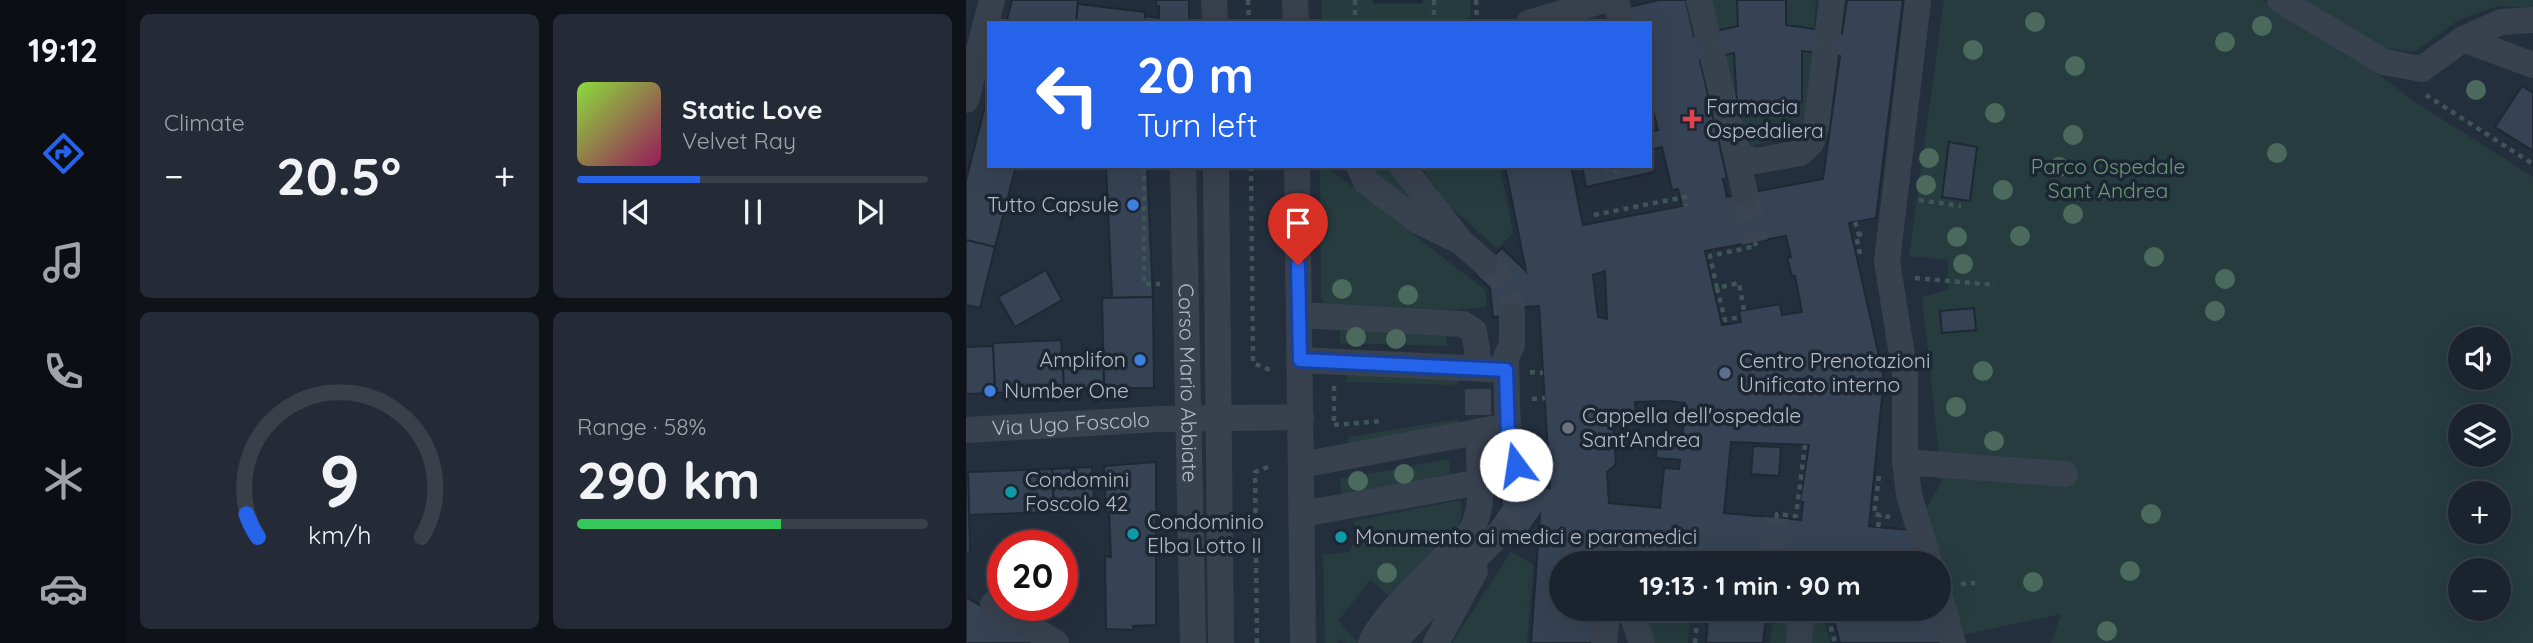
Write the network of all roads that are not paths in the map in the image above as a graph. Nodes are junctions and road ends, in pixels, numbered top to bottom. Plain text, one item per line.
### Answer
1 (992, 0) edge
2 (1214, 0) edge
3 (1296, 0) edge
4 (1604, 0) edge
5 (1616, 0) edge
6 (1699, 0) edge
7 (1832, 0) edge
8 (1918, 0) edge
9 (2280, 0) edge
10 (2533, 20) edge
11 (1215, 21) edge
12 (1296, 21) edge
13 (1536, 21) edge
14 (1621, 21) edge
15 (2463, 39) junction
16 (977, 61) edge
17 (2533, 65) edge
18 (966, 100) edge
19 (1734, 145) junction
20 (1184, 168) edge
21 (1216, 168) edge
22 (1297, 168) edge
23 (1360, 168) edge
24 (1404, 168) edge
25 (1745, 194) tunnel mouth
26 (1461, 242) junction
27 (1485, 263) tunnel mouth
28 (1299, 315) junction
29 (1512, 316) tunnel mouth
30 (1476, 350) tunnel mouth
31 (1300, 360) junction
32 (1506, 370) junction
33 (1301, 417) junction
34 (1219, 418) junction
35 (1188, 419) junction
36 (1508, 426) junction
37 (966, 430) edge
38 (1479, 449) tunnel mouth
39 (1905, 462) junction
40 (1301, 465) junction
41 (2066, 474) dead end
42 (1517, 481) tunnel mouth
43 (1480, 482) junction
44 (1302, 514) junction
45 (1926, 551) edge
46 (1020, 621) edge
47 (1607, 621) edge
48 (1634, 621) edge
49 (1800, 621) edge
50 (1947, 621) edge
51 (1056, 643) edge
52 (1193, 643) edge
53 (1221, 643) edge
54 (1303, 643) edge
55 (1371, 643) edge
56 (1392, 643) edge
57 (1436, 643) edge
58 (1604, 643) edge
59 (1642, 643) edge
60 (1799, 643) edge
61 (1953, 643) edge

1 - 16 street
2 - 11 street
3 - 12 street
4 - 13 street
5 - 14 street
6 - 19 street
7 - 19 street
8 - 39 street
9 - 15 street
10 - 15 street
15 - 17 street
16 - 18 street
19 - 25 street
20 - 35 street, Corso Mario Abbiate
21 - 34 street, Corso Mario Abbiate
22 - 28 street
23 - 26 street
24 - 26 street
26 - 27 street
28 - 30 street
28 - 31 street
29 - 32 street
31 - 32 street
31 - 33 street
32 - 36 street
33 - 34 street, Via Ugo Foscolo
33 - 40 street
34 - 35 street, Via Ugo Foscolo
34 - 53 street, Corso Mario Abbiate
35 - 37 street, Via Ugo Foscolo
35 - 52 street, Corso Mario Abbiate
36 - 40 street
36 - 42 street
38 - 43 street
39 - 41 street
39 - 45 street
40 - 44 street
43 - 44 street
43 - 55 street
44 - 54 street
46 - 51 street
47 - 58 street
48 - 59 street
49 - 60 street
50 - 61 street
56 - 57 street

